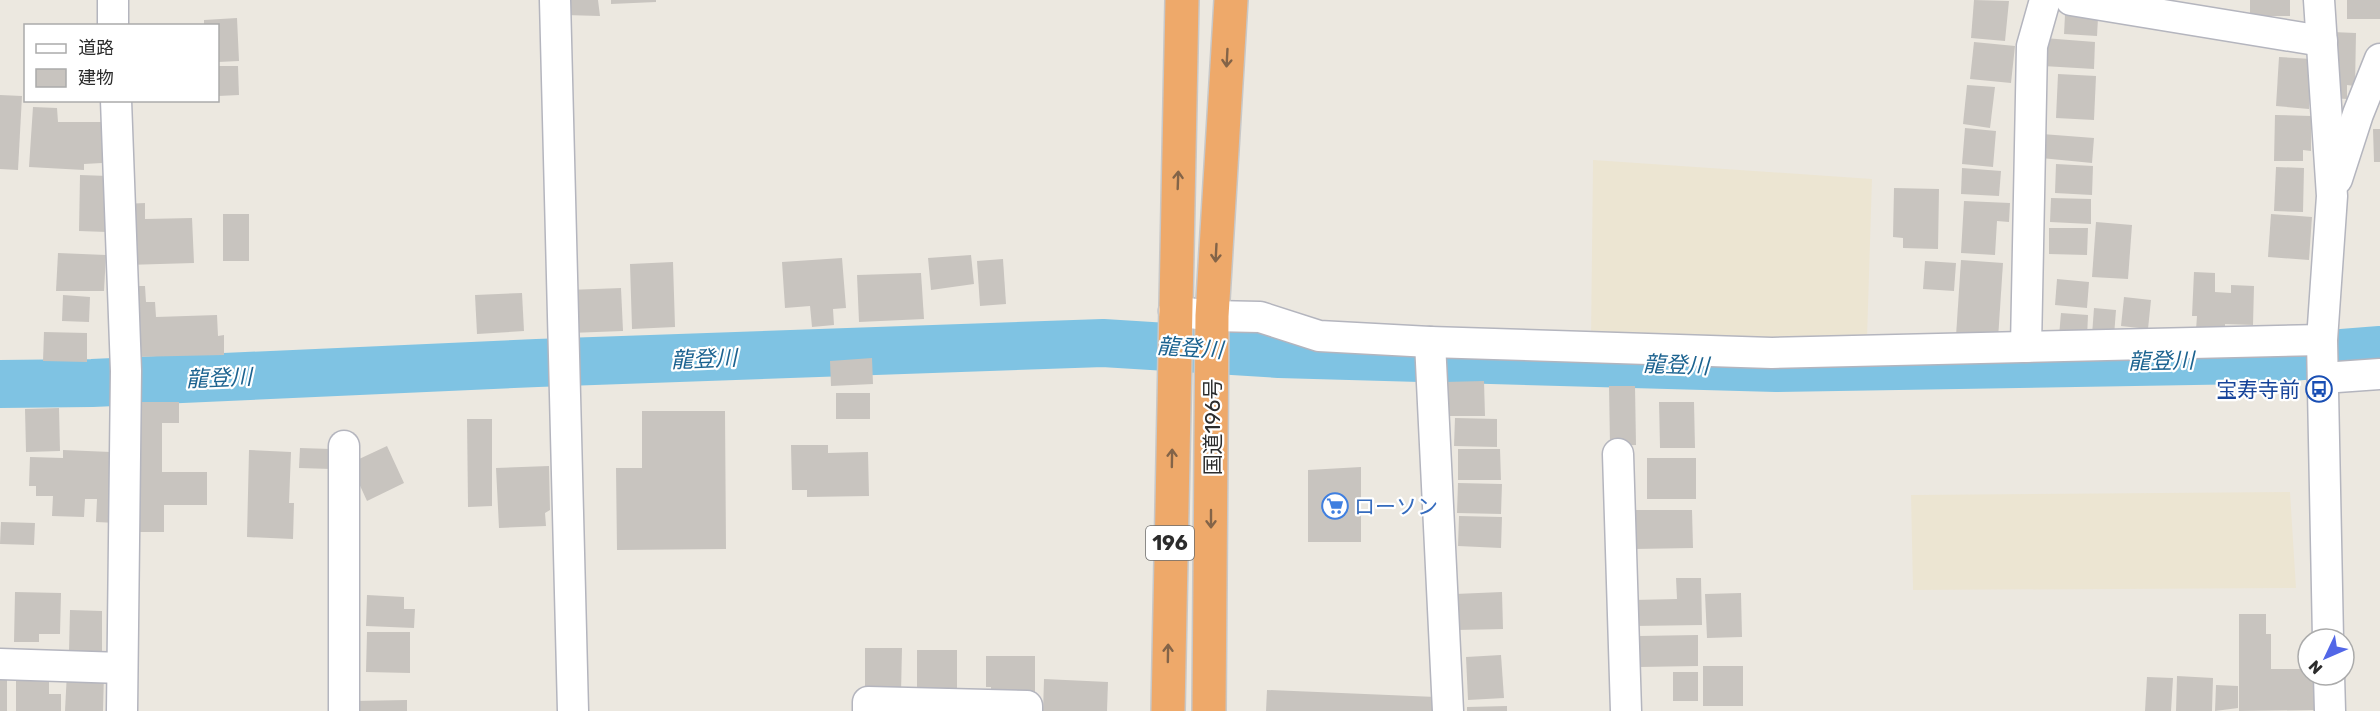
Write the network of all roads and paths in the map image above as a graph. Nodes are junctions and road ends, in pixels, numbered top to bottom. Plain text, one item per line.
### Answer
1 (112, 0) edge
2 (555, 0) edge
3 (1182, 0) edge
4 (1231, 0) edge
5 (2045, 0) edge
6 (2071, 0) edge
7 (2319, 0) edge
8 (113, 24) edge
9 (2322, 41) junction
10 (2380, 59) edge
11 (116, 102) edge
12 (2369, 114) edge
13 (2332, 196) junction
14 (1174, 316) junction
15 (1212, 321) junction
16 (2322, 340) junction
17 (1430, 342) junction
18 (2026, 347) junction
19 (2380, 374) edge
20 (2323, 378) junction
21 (344, 446) dead end
22 (1618, 454) dead end
23 (2328, 627) edge
24 (0, 664) edge
25 (122, 668) junction
26 (2329, 687) edge
27 (122, 711) edge
28 (344, 711) edge
29 (573, 711) edge
30 (868, 711) edge
31 (1027, 711) edge
32 (1168, 711) edge
33 (1209, 711) edge
34 (1448, 711) edge
35 (1626, 711) edge
36 (2330, 711) edge

1 - 8 street
2 - 29 street
14 -> 3 highway, 国道196号 / 196
4 -> 15 highway, 国道196号 / 196
5 - 18 street
6 - 9 street
7 - 9 street
9 - 13 street
10 - 12 street
11 - 25 street
12 - 13 street
13 - 16 street
14 - 15 street
32 -> 14 highway, 国道196号 / 196
15 - 17 street
15 -> 33 highway, 国道196号 / 196
16 - 18 street
16 - 20 street
17 - 18 street
17 - 34 street
19 - 20 street
20 - 23 street
21 - 28 street
22 - 35 street
24 - 25 street
25 - 27 street
26 - 36 street
30 - 31 street

